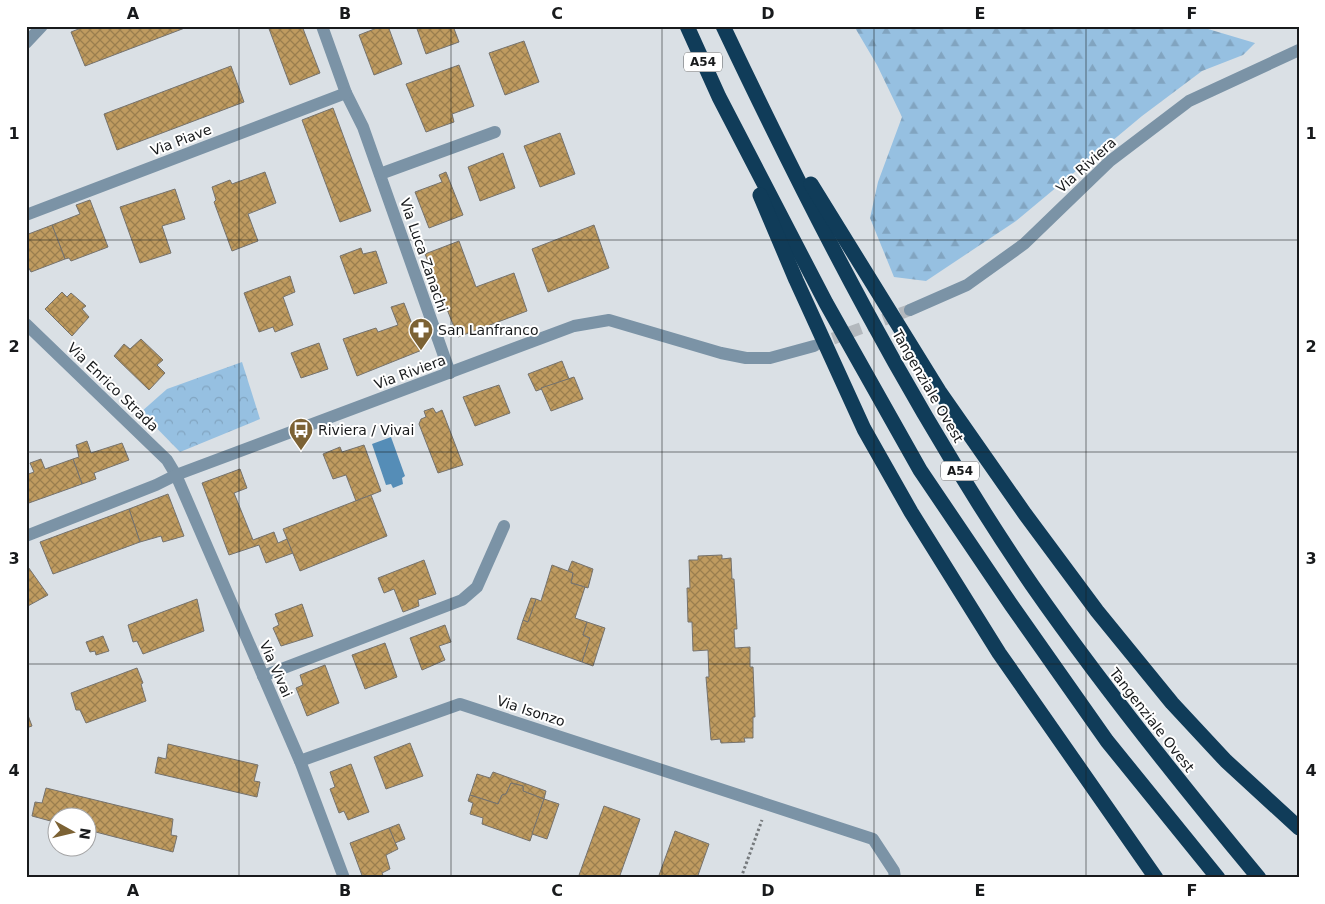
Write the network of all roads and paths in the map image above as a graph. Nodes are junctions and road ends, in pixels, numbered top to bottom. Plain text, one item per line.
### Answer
1 (42, 26) edge
2 (322, 26) edge
3 (687, 26) edge
4 (723, 26) edge
5 (26, 42) edge
6 (1294, 52) edge
7 (346, 92) junction
8 (719, 97) junction
9 (757, 98) junction
10 (495, 132) dead end
11 (380, 174) junction
12 (26, 215) edge
13 (910, 310) tunnel mouth
14 (26, 324) edge
15 (814, 346) tunnel mouth
16 (450, 373) junction
17 (176, 475) junction
18 (504, 526) dead end
19 (26, 536) edge
20 (263, 676) junction
21 (300, 761) junction
22 (768, 803) junction
23 (1299, 828) edge
24 (344, 878) edge
25 (742, 878) edge
26 (895, 878) edge
27 (1156, 878) edge
28 (1218, 878) edge
29 (1259, 878) edge

1 - 5 street
2 - 7 street, Via Luca Zanachi
3 - 8 highway, A54
4 - 9 highway, Tangenziale Ovest / A54
6 - 13 street, Via Riviera
7 - 11 street, Via Luca Zanachi
7 - 12 street, Via Piave
8 - 27 highway
8 - 28 highway, A54
9 - 23 highway
9 - 29 highway, Tangenziale Ovest / A54
10 - 11 street
11 - 16 street, Via Luca Zanachi
14 - 17 street, Via Enrico Strada
15 - 16 street, Via Riviera
16 - 17 street, Via Riviera
17 - 19 street, Via Riviera
17 - 20 street, Via Vivai
18 - 20 street
20 - 21 street, Via Vivai
21 - 22 street, Via Isonzo
21 - 24 street, Via Vivai
22 - 25 path
22 - 26 street, Via Isonzo

